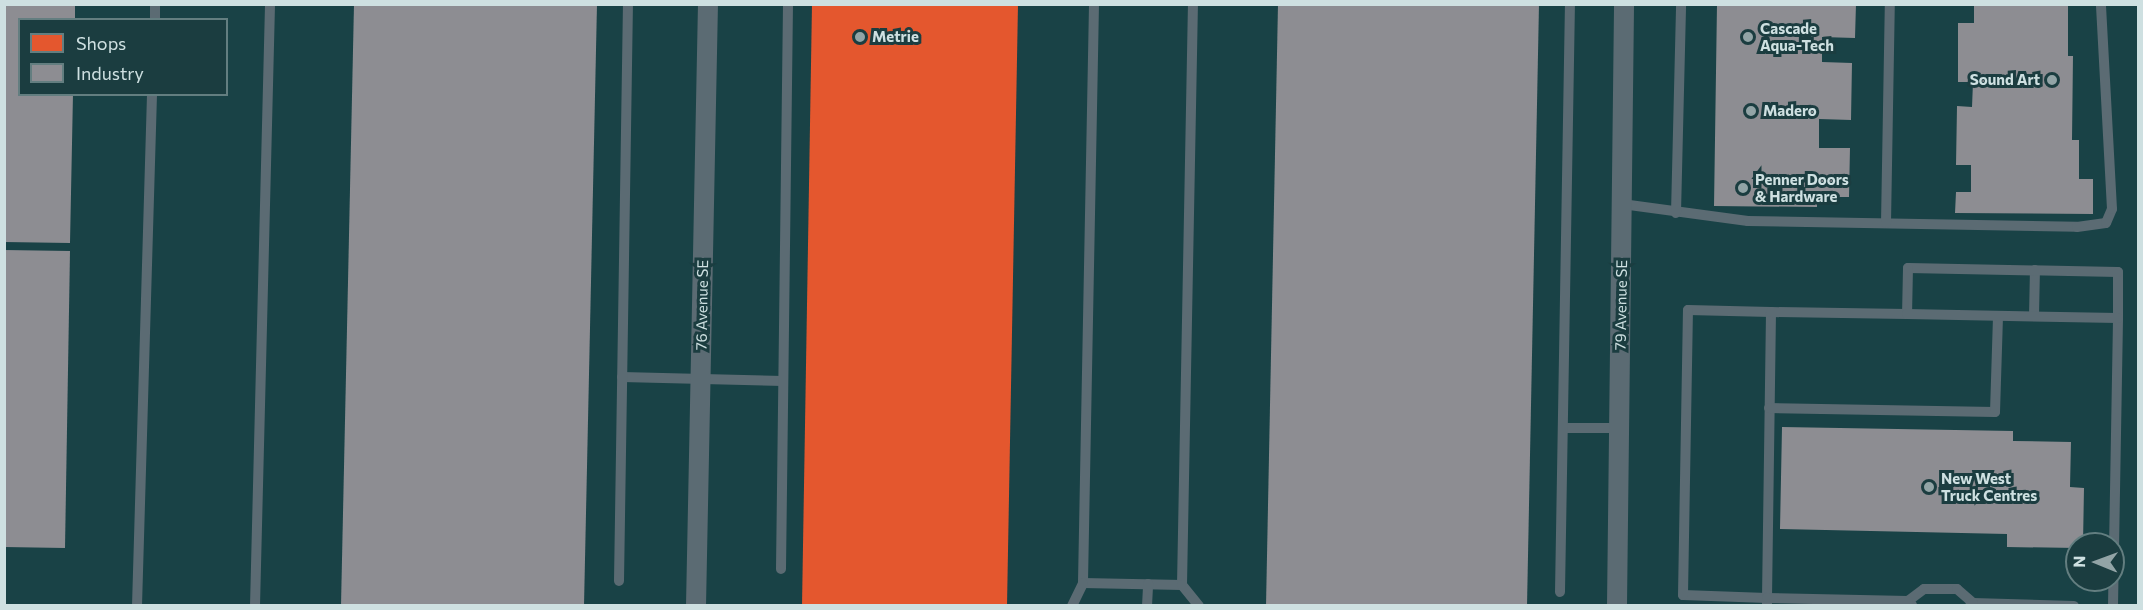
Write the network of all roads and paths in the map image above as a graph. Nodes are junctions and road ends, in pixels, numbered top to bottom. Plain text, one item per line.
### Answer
1 (270, 4) edge
2 (628, 4) edge
3 (708, 4) edge
4 (788, 4) edge
5 (1095, 4) edge
6 (1193, 4) edge
7 (1570, 4) edge
8 (1624, 4) edge
9 (1681, 4) edge
10 (1890, 4) edge
11 (2102, 4) edge
12 (152, 96) edge
13 (1622, 204) junction
14 (1676, 213) junction
15 (1886, 223) junction
16 (2035, 270) junction
17 (1771, 312) junction
18 (1907, 314) junction
19 (1998, 316) junction
20 (2034, 316) junction
21 (2118, 318) junction
22 (622, 377) junction
23 (701, 380) junction
24 (783, 381) junction
25 (1769, 408) junction
26 (1563, 428) junction
27 (1619, 428) junction
28 (780, 568) dead end
29 (619, 581) dead end
30 (1083, 583) junction
31 (1148, 584) junction
32 (1182, 585) junction
33 (1560, 592) dead end
34 (1767, 602) edge
35 (1910, 603) edge
36 (1972, 604) edge
37 (137, 606) edge
38 (255, 606) edge
39 (696, 606) edge
40 (1072, 606) edge
41 (1147, 606) edge
42 (1199, 606) edge
43 (1617, 606) edge
44 (2074, 606) edge
45 (2113, 606) edge

1 - 38 lane
2 - 22 lane
3 - 23 street, 76 Avenue SE
4 - 24 lane
5 - 30 lane
6 - 32 lane
7 - 26 lane
8 - 13 street, 79 Avenue SE
9 - 14 lane
10 - 15 lane
11 - 15 lane
12 - 37 lane
13 - 14 lane
13 - 27 street, 79 Avenue SE
14 - 15 lane
16 - 18 lane
16 - 20 lane
16 - 21 lane
17 - 18 lane
17 - 25 lane
17 - 34 lane
18 - 19 lane
19 - 20 lane
19 - 25 lane
20 - 21 lane
21 - 45 lane
22 - 23 lane
22 - 29 lane
23 - 24 lane
23 - 39 street, 76 Avenue SE
24 - 28 lane
25 - 34 lane
26 - 27 lane
26 - 33 lane
27 - 43 street, 79 Avenue SE
30 - 31 lane
30 - 40 lane
31 - 32 lane
31 - 41 lane
32 - 42 lane
34 - 35 lane
35 - 36 lane
36 - 44 lane

